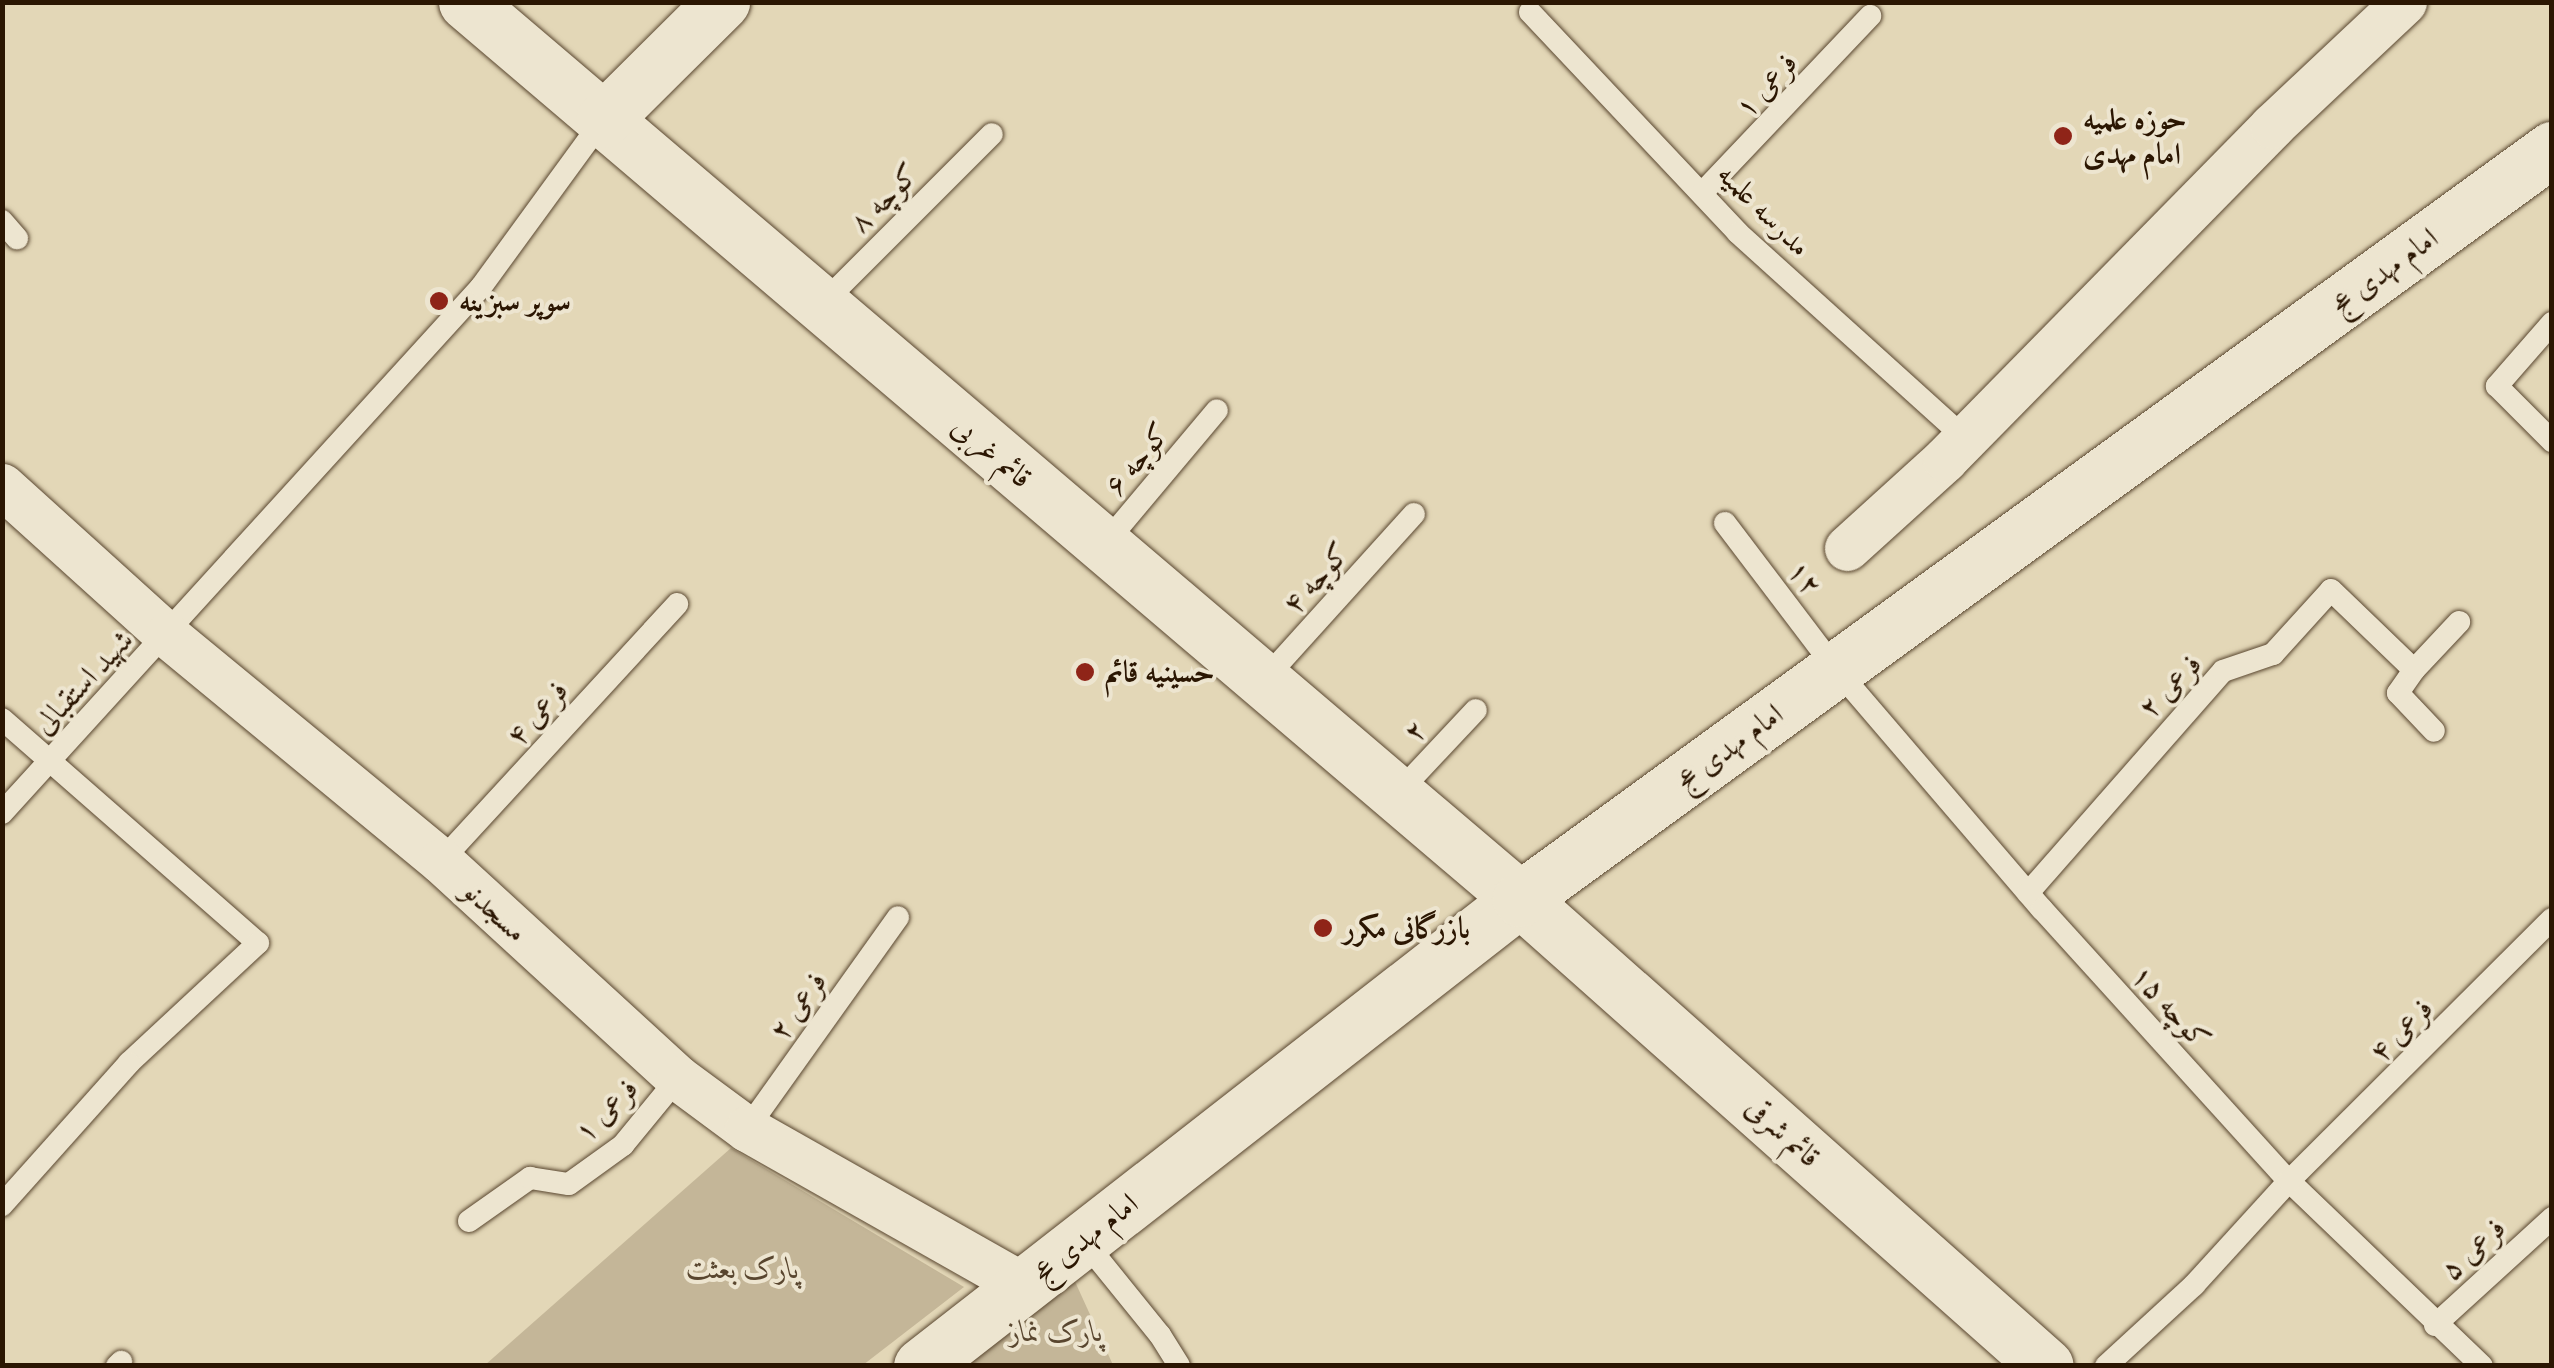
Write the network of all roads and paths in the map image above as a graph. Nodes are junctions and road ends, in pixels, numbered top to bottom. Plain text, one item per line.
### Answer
1 (466, 2) edge
2 (722, 2) edge
3 (2404, 2) edge
4 (1530, 12) dead end
5 (1870, 16) dead end
6 (603, 120) junction
7 (992, 134) dead end
8 (2544, 167) edge
9 (1703, 192) junction
10 (819, 306) junction
11 (2552, 323) edge
12 (1217, 410) dead end
13 (1966, 439) junction
14 (2552, 441) edge
15 (2, 486) edge
16 (1414, 514) dead end
17 (1725, 523) dead end
18 (1103, 546) junction
19 (1847, 548) dead end
20 (677, 604) dead end
21 (2459, 622) dead end
22 (167, 635) junction
23 (1836, 669) junction
24 (2414, 670) junction
25 (1263, 681) junction
26 (1476, 710) dead end
27 (2, 719) edge
28 (2434, 731) dead end
29 (48, 764) junction
30 (1397, 794) junction
31 (2, 814) edge
32 (441, 862) junction
33 (2028, 894) junction
34 (1520, 899) junction
35 (898, 917) dead end
36 (2552, 919) edge
37 (678, 1078) junction
38 (747, 1129) junction
39 (2289, 1180) junction
40 (2, 1205) edge
41 (2552, 1218) edge
42 (469, 1220) dead end
43 (1083, 1240) junction
44 (1024, 1286) junction
45 (2436, 1324) junction
46 (921, 1366) edge
47 (1179, 1366) edge
48 (2046, 1366) edge
49 (2106, 1366) edge
50 (2482, 1366) edge

1 - 6 street, قائم غربی
2 - 6 street
3 - 13 street
4 - 9 lane, مدرسه علمیه
5 - 9 lane, فرعی ۱
6 - 10 street, قائم غربی
6 - 22 lane, شهید استقبالی
7 - 10 lane, کوچه ۸
8 - 23 street, امام مهدی عج
9 - 13 lane, مدرسه علمیه
10 - 18 street, قائم غربی
11 - 14 lane
12 - 18 lane, کوچه ۶
13 - 19 street
15 - 22 street, مسجدنو
16 - 25 lane, کوچه ۴
17 - 23 lane, ۱۲
18 - 25 street, قائم غربی
20 - 32 lane, فرعی ۴
21 - 24 lane
22 - 29 lane, شهید استقبالی
22 - 32 street, مسجدنو
23 - 33 lane, کوچه ۱۵
23 - 34 street, امام مهدی عج
24 - 28 lane
24 - 33 lane, فرعی ۲
25 - 30 street, قائم غربی
26 - 30 lane, ۲
27 - 29 lane
29 - 31 lane, شهید استقبالی
29 - 40 lane
30 - 34 street, قائم غربی
32 - 37 street, مسجدنو
33 - 39 lane, کوچه ۱۵
34 - 43 street, امام مهدی عج
34 - 48 street, قائم شرقی
35 - 38 lane, فرعی ۲
36 - 39 lane, فرعی ۴
37 - 38 street, مسجدنو
37 - 42 lane, فرعی ۱
38 - 44 street, مسجدنو
39 - 45 lane, کوچه ۱۵
39 - 49 lane, فرعی ۴
41 - 45 lane, فرعی ۵
43 - 44 street, امام مهدی عج
43 - 47 lane
44 - 46 street, امام مهدی عج
45 - 50 lane, کوچه ۱۵

